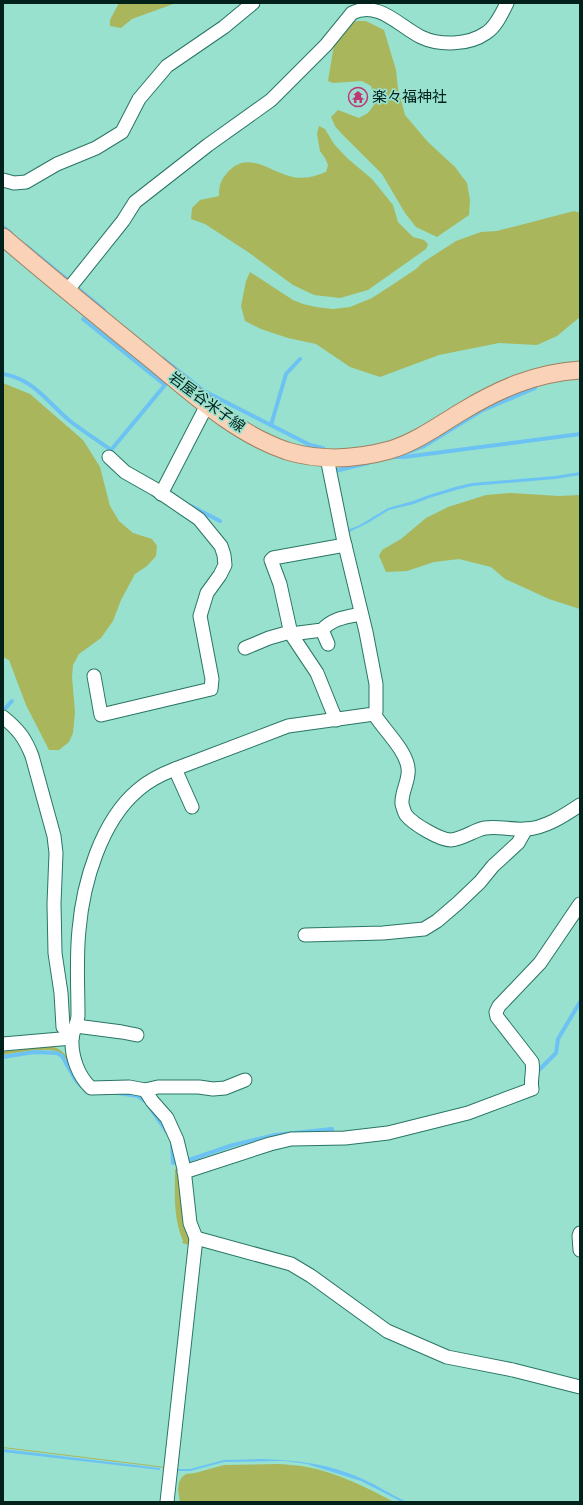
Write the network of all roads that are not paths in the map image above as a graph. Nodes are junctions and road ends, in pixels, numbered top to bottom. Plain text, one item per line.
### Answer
1 (253, 3) edge
2 (507, 3) edge
3 (3, 180) edge
4 (3, 237) edge
5 (67, 291) junction
6 (580, 370) edge
7 (207, 405) junction
8 (109, 457) dead end
9 (327, 458) junction
10 (161, 494) junction
11 (345, 545) junction
12 (362, 614) junction
13 (322, 630) junction
14 (291, 633) junction
15 (328, 644) dead end
16 (245, 648) dead end
17 (94, 676) dead end
18 (374, 714) junction
19 (3, 717) edge
20 (336, 720) junction
21 (175, 769) junction
22 (580, 805) edge
23 (192, 807) dead end
24 (526, 829) junction
25 (580, 904) edge
26 (305, 935) dead end
27 (74, 1032) junction
28 (137, 1035) dead end
29 (3, 1044) edge
30 (245, 1080) dead end
31 (145, 1090) junction
32 (184, 1172) junction
33 (580, 1232) edge
34 (196, 1238) junction
35 (580, 1250) edge
36 (580, 1379) edge
37 (555, 1380) junction
38 (580, 1387) edge
39 (167, 1502) edge

1 - 3 street
2 - 5 street
4 - 5 main road, 岩屋谷米子線
5 - 7 main road, 岩屋谷米子線
6 - 9 main road, 岩屋谷米子線
7 - 9 main road, 岩屋谷米子線
7 - 10 street
8 - 10 street
9 - 11 street
10 - 17 street
11 - 12 street
11 - 14 street
12 - 13 street
12 - 18 street
13 - 14 street
13 - 15 street
14 - 16 street
14 - 20 street
18 - 20 street
18 - 24 street
19 - 27 street
20 - 21 street
21 - 23 street
21 - 27 street
22 - 24 street
24 - 26 street
25 - 32 street
27 - 28 street
27 - 29 street
27 - 31 street
30 - 31 street
31 - 32 street
32 - 34 street
33 - 35 street
34 - 37 street
34 - 39 street
36 - 37 street
37 - 38 street

